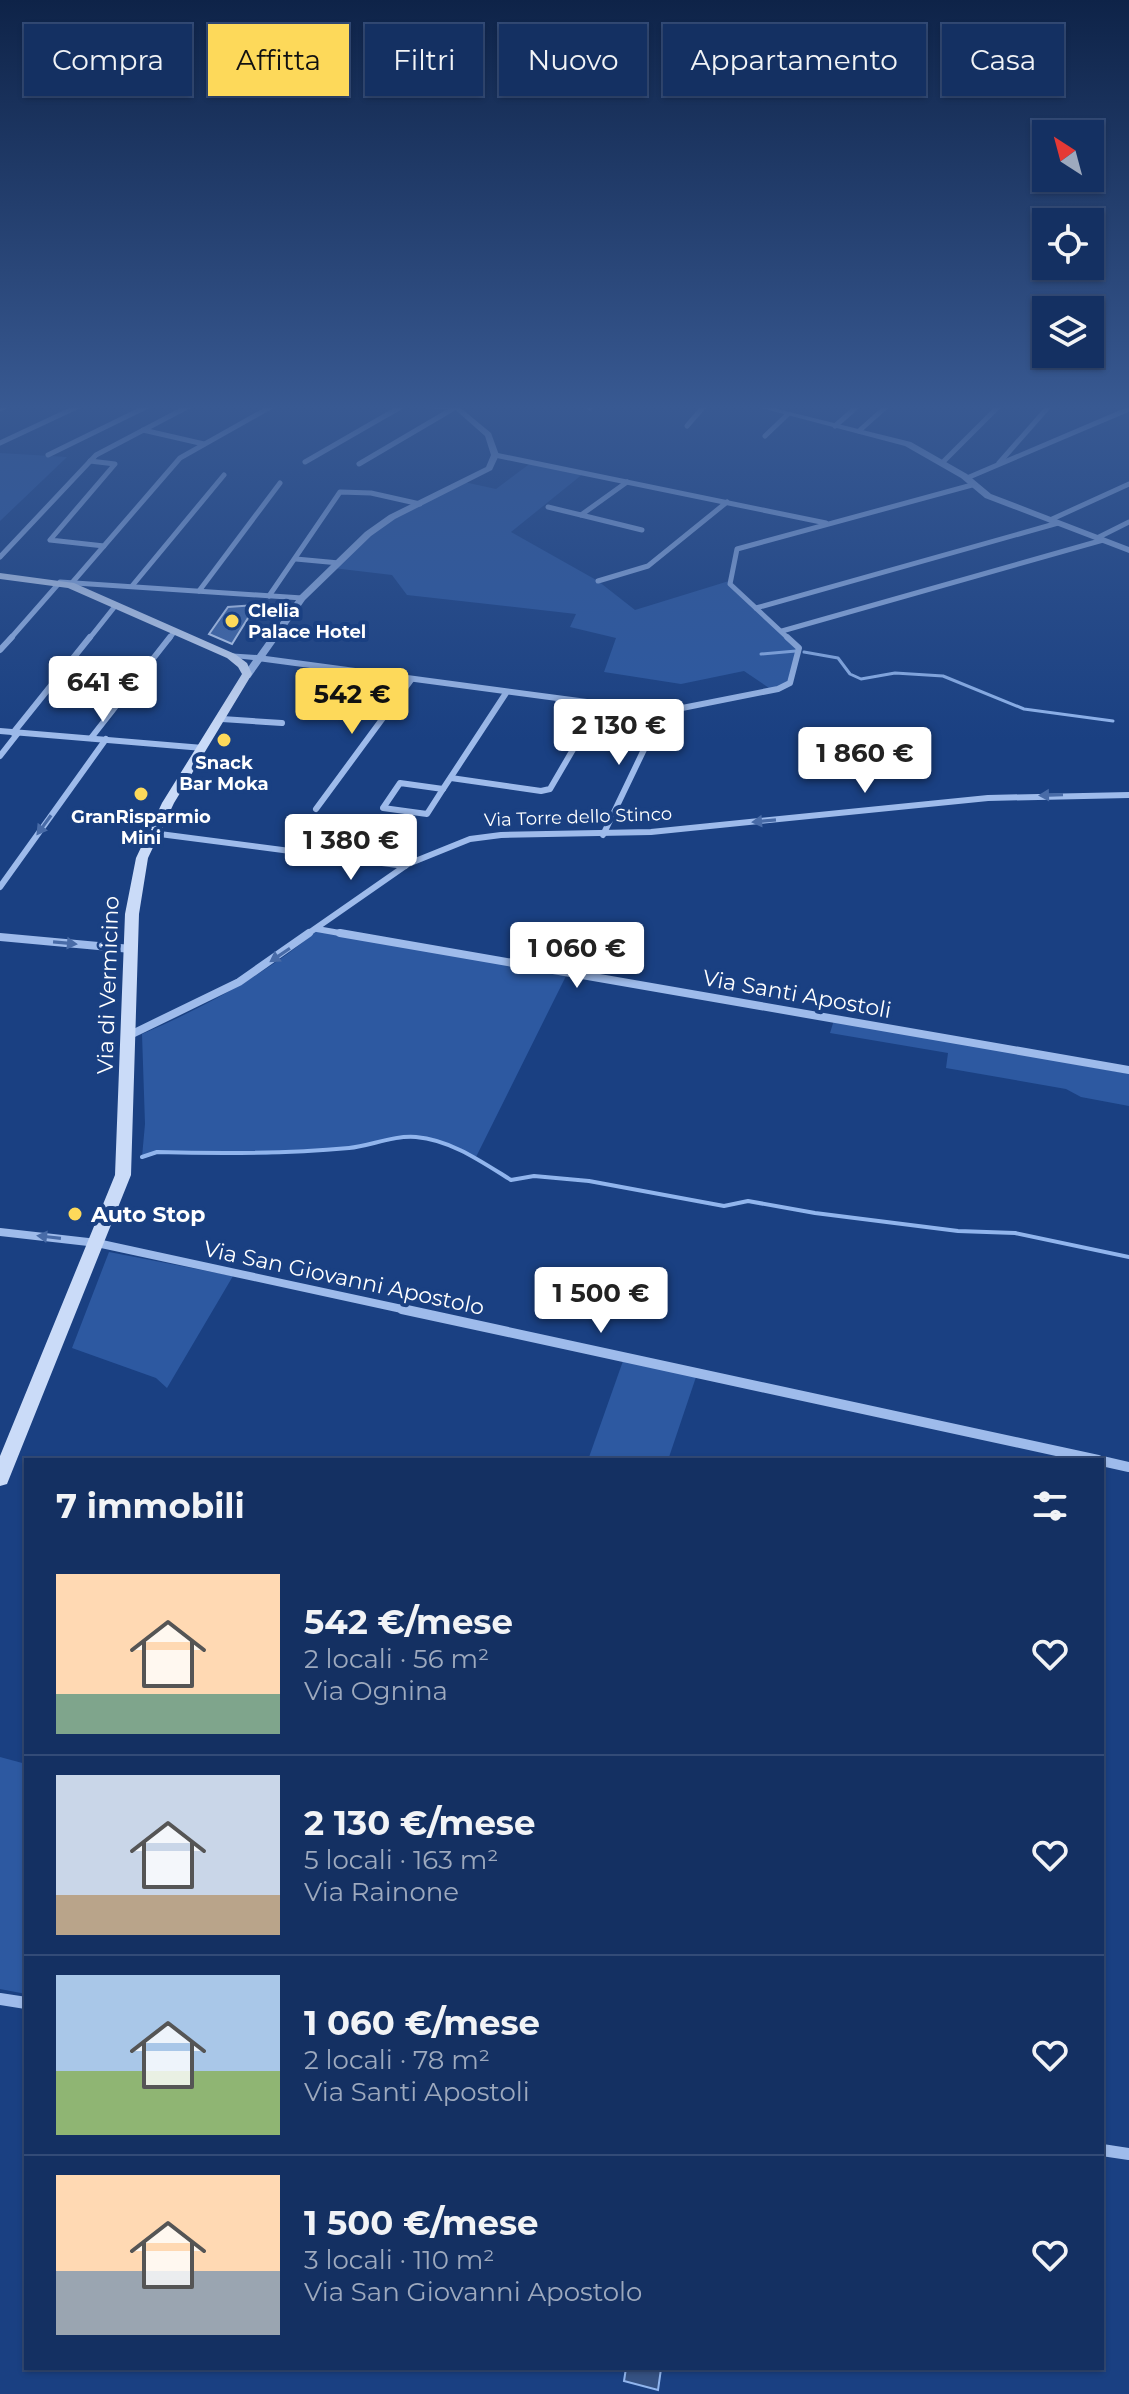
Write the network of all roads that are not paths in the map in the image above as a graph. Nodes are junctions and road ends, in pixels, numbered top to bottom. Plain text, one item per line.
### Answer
1 (38, 517) edge
2 (70, 517) edge
3 (129, 517) edge
4 (189, 517) edge
5 (255, 517) edge
6 (324, 517) edge
7 (396, 517) edge
8 (588, 517) edge
9 (709, 517) edge
10 (797, 517) edge
11 (849, 517) edge
12 (1040, 517) edge
13 (1064, 517) edge
14 (1054, 522) junction
15 (1129, 522) edge
16 (827, 523) junction
17 (642, 530) dead end
18 (1100, 539) junction
19 (104, 546) junction
20 (1129, 550) edge
21 (0, 557) edge
22 (296, 559) junction
23 (339, 563) junction
24 (0, 576) edge
25 (598, 581) dead end
26 (67, 583) junction
27 (132, 586) junction
28 (199, 591) junction
29 (269, 596) junction
30 (302, 598) junction
31 (116, 605) junction
32 (756, 608) junction
33 (782, 631) junction
34 (174, 632) junction
35 (0, 650) edge
36 (228, 655) junction
37 (258, 658) junction
38 (244, 670) junction
39 (411, 680) junction
40 (506, 693) junction
41 (599, 705) junction
42 (662, 712) junction
43 (222, 719) junction
44 (282, 723) dead end
45 (0, 731) edge
46 (16, 733) junction
47 (91, 738) junction
48 (106, 739) junction
49 (203, 748) junction
50 (0, 756) edge
51 (451, 778) junction
52 (443, 789) junction
53 (1129, 795) edge
54 (316, 809) dead end
55 (152, 833) junction
56 (603, 835) junction
57 (405, 866) junction
58 (0, 887) edge
59 (317, 929) junction
60 (0, 937) edge
61 (131, 949) junction
62 (130, 1035) junction
63 (1129, 1070) edge
64 (0, 1232) edge
65 (97, 1243) junction
66 (1091, 1458) edge
67 (1104, 1461) edge
68 (1129, 1467) edge
69 (0, 1479) edge
70 (0, 1999) edge
71 (24, 2003) edge
72 (1104, 2150) edge
73 (1129, 2154) edge

1 - 21 street
2 - 19 street
3 - 19 street
4 - 27 street
5 - 28 street
6 - 22 street
7 - 23 street
8 - 17 street
9 - 25 street
10 - 16 street
11 - 16 street
12 - 14 street
13 - 14 street
14 - 18 street
14 - 32 street
15 - 18 street
16 - 32 street
18 - 20 street
18 - 33 street
19 - 26 street
22 - 23 street
22 - 29 street
23 - 30 street
24 - 26 main road
26 - 27 street
26 - 31 main road
26 - 35 street
27 - 28 street
28 - 29 street
29 - 30 street
30 - 37 street
31 - 34 main road
31 - 46 street
32 - 33 street
33 - 42 street
34 - 36 main road
34 - 47 street
36 - 37 street
36 - 38 main road
37 - 38 street
37 - 39 street
38 - 43 main road, Via di Vermicino
39 - 40 street
39 - 54 street
40 - 41 street
40 - 51 street
41 - 42 street
41 - 51 street
42 - 56 street
43 - 44 street
43 - 49 main road, Via di Vermicino
45 - 46 street
46 - 47 street
46 - 50 street
47 - 48 street
48 - 49 street
48 -> 58 street
49 - 55 main road, Via di Vermicino
51 - 52 street
52 - 52 street
53 -> 56 street, Via Torre dello Stinco
55 - 57 street
55 - 61 main road, Via di Vermicino
56 - 57 street, Via Torre dello Stinco
57 - 59 street, Via Torre dello Stinco
59 -> 62 street, Via Torre dello Stinco
59 - 63 street, Via Santi Apostoli
60 -> 61 street
61 - 62 main road, Via di Vermicino
62 - 65 main road, Via di Vermicino
65 -> 64 street, Via San Giovanni Apostolo
65 - 66 street, Via San Giovanni Apostolo
65 - 69 main road, Via di Vermicino
67 - 68 street, Via San Giovanni Apostolo
70 - 71 street
72 - 73 street

